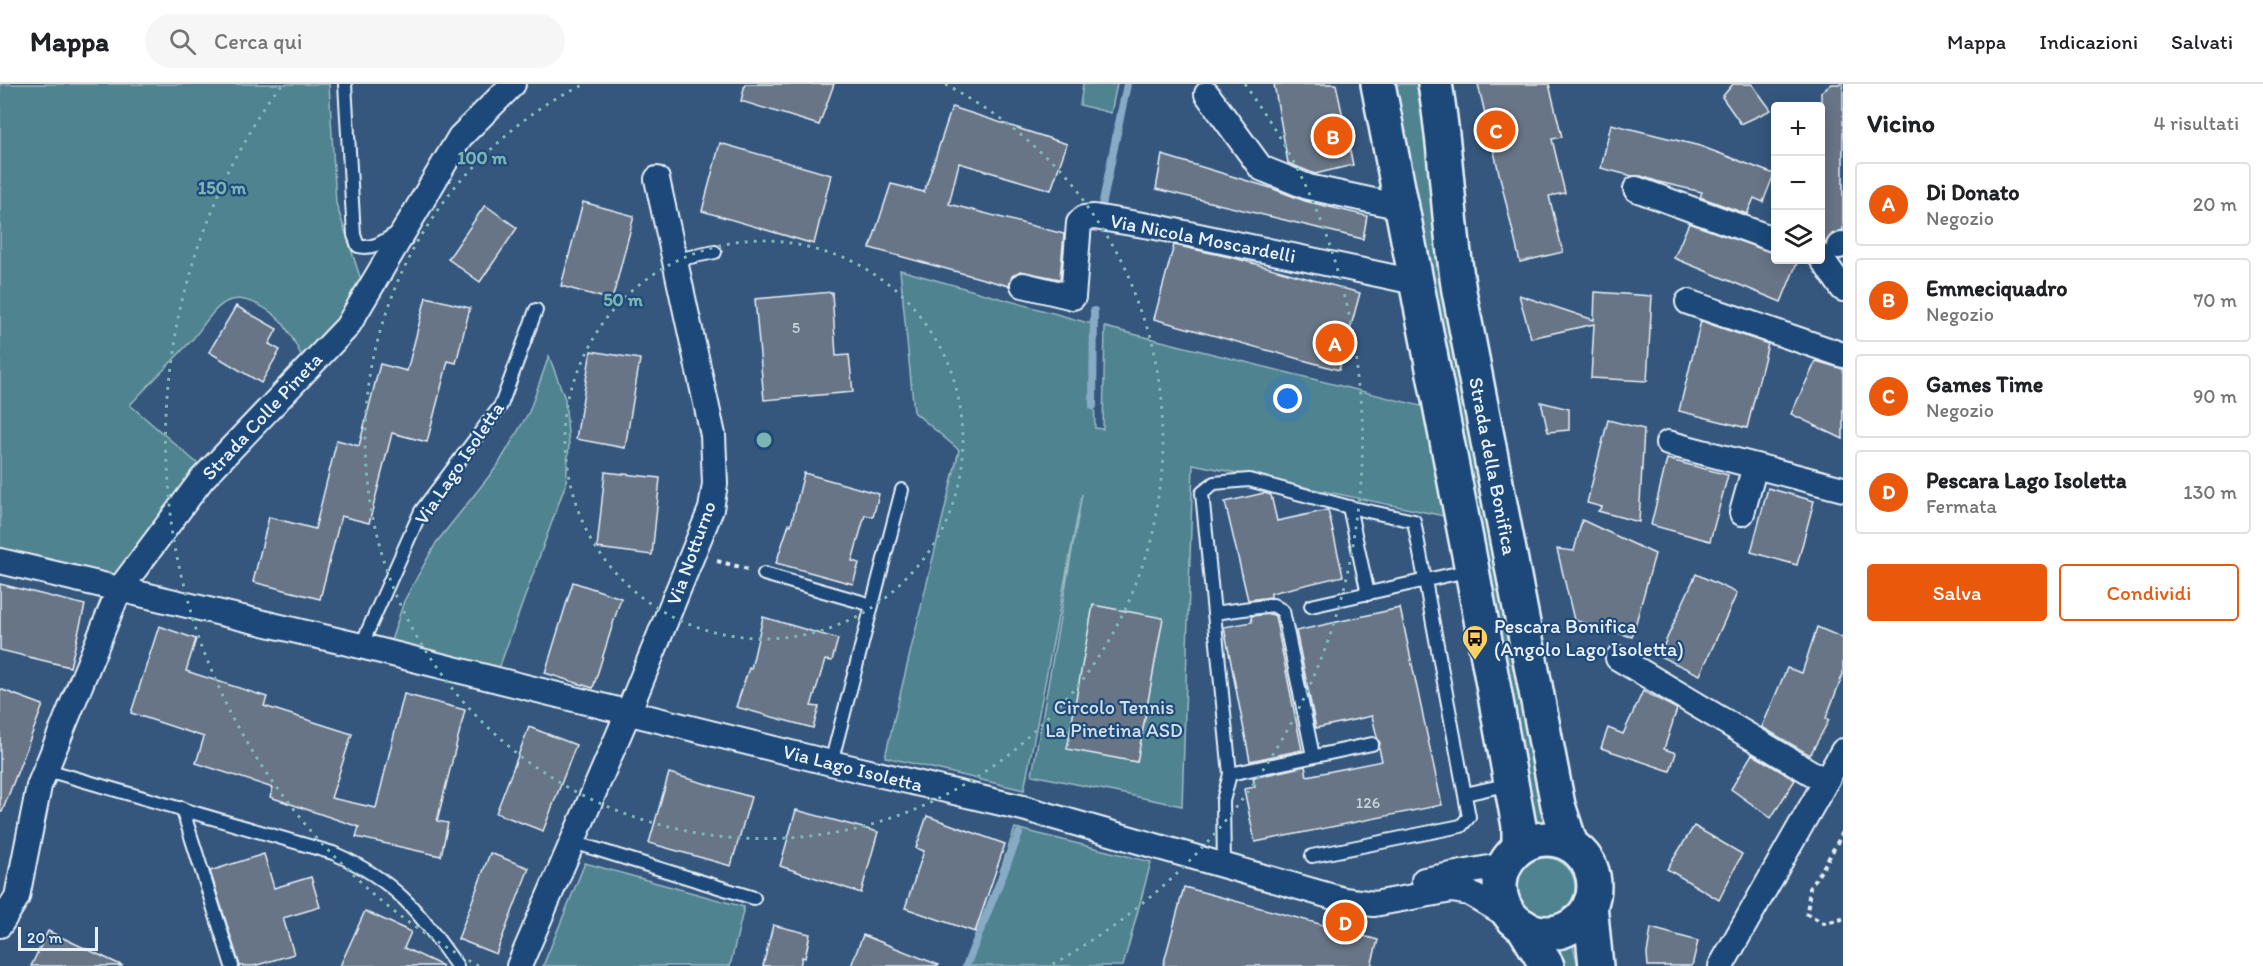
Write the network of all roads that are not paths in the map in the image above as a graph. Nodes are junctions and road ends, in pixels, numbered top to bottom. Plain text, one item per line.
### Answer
1 (345, 84) edge
2 (513, 84) edge
3 (1378, 84) edge
4 (1435, 84) edge
5 (1207, 93) dead end
6 (657, 179) dead end
7 (1636, 189) dead end
8 (1402, 207) junction
9 (407, 226) junction
10 (1771, 238) edge
11 (1834, 249) edge
12 (715, 252) dead end
13 (675, 260) junction
14 (1415, 282) junction
15 (1023, 285) dead end
16 (1843, 289) edge
17 (1688, 302) dead end
18 (536, 310) dead end
19 (1843, 355) edge
20 (1668, 443) dead end
21 (1755, 466) junction
22 (1843, 489) edge
23 (902, 490) dead end
24 (1349, 507) junction
25 (1742, 513) dead end
26 (0, 561) edge
27 (1472, 570) junction
28 (764, 574) road end
29 (1425, 581) junction
30 (120, 590) junction
31 (1368, 594) junction
32 (872, 605) junction
33 (1311, 606) dead end
34 (1214, 614) junction
35 (361, 646) junction
36 (1618, 658) dead end
37 (628, 712) junction
38 (1372, 744) dead end
39 (1843, 751) edge
40 (1313, 756) junction
41 (831, 763) junction
42 (47, 770) junction
43 (1230, 774) junction
44 (1825, 781) junction
45 (1511, 783) junction
46 (1465, 794) junction
47 (182, 808) junction
48 (573, 842) junction
49 (1570, 845) junction
50 (1311, 856) dead end
51 (1512, 856) junction
52 (1224, 866) junction
53 (754, 898) dead end
54 (1344, 900) junction
55 (1590, 904) junction
56 (1518, 922) junction
57 (0, 925) edge
58 (232, 966) edge
59 (457, 966) edge
60 (519, 966) edge
61 (1547, 966) edge
62 (1596, 966) edge
63 (1721, 966) edge

1 - 9 lane
2 - 9 street, Strada Colle Pineta
3 - 8 main road, Strada della Bonifica
4 - 49 main road, Strada della Bonifica
5 - 8 street
6 - 13 street, Via Notturno
7 - 10 street
8 - 14 main road, Strada della Bonifica
9 - 30 street, Strada Colle Pineta
11 - 16 street
12 - 13 lane
13 - 37 street, Via Notturno
14 - 15 street, Via Nicola Moscardelli
14 - 27 main road, Strada della Bonifica
17 - 19 street
18 - 35 lane, Via Lago Isoletta
20 - 21 street
21 - 22 street
21 - 25 street
23 - 32 lane
24 - 29 lane
24 - 31 lane
24 - 34 lane
26 - 30 street, Via Lago Isoletta
27 - 29 lane
27 - 45 main road, Strada della Bonifica
28 - 32 lane
29 - 31 lane
29 - 46 lane
30 - 35 street, Via Lago Isoletta
30 - 42 street, Strada Colle Pineta
31 - 33 lane
32 - 41 lane
34 - 40 lane
34 - 43 lane
35 - 37 street, Via Lago Isoletta
36 - 44 street
37 - 41 street, Via Lago Isoletta
37 - 48 street, Via Notturno
38 - 40 lane
39 - 44 street
40 - 43 lane
41 - 52 street, Via Lago Isoletta
42 - 47 lane
42 - 57 street, Strada Colle Pineta
43 - 52 lane
44 - 63 street
45 - 46 lane
45 - 51 main road, Strada della Bonifica
46 - 50 lane
47 - 58 lane
47 - 59 lane
48 - 53 lane
48 - 60 street, Via Notturno
49 - 51 main road
49 - 55 main road
51 - 54 street
51 - 56 main road
52 - 54 street, Via Lago Isoletta
54 - 56 street, Via Lago Isoletta
55 - 56 main road
55 - 62 main road
56 - 61 main road

